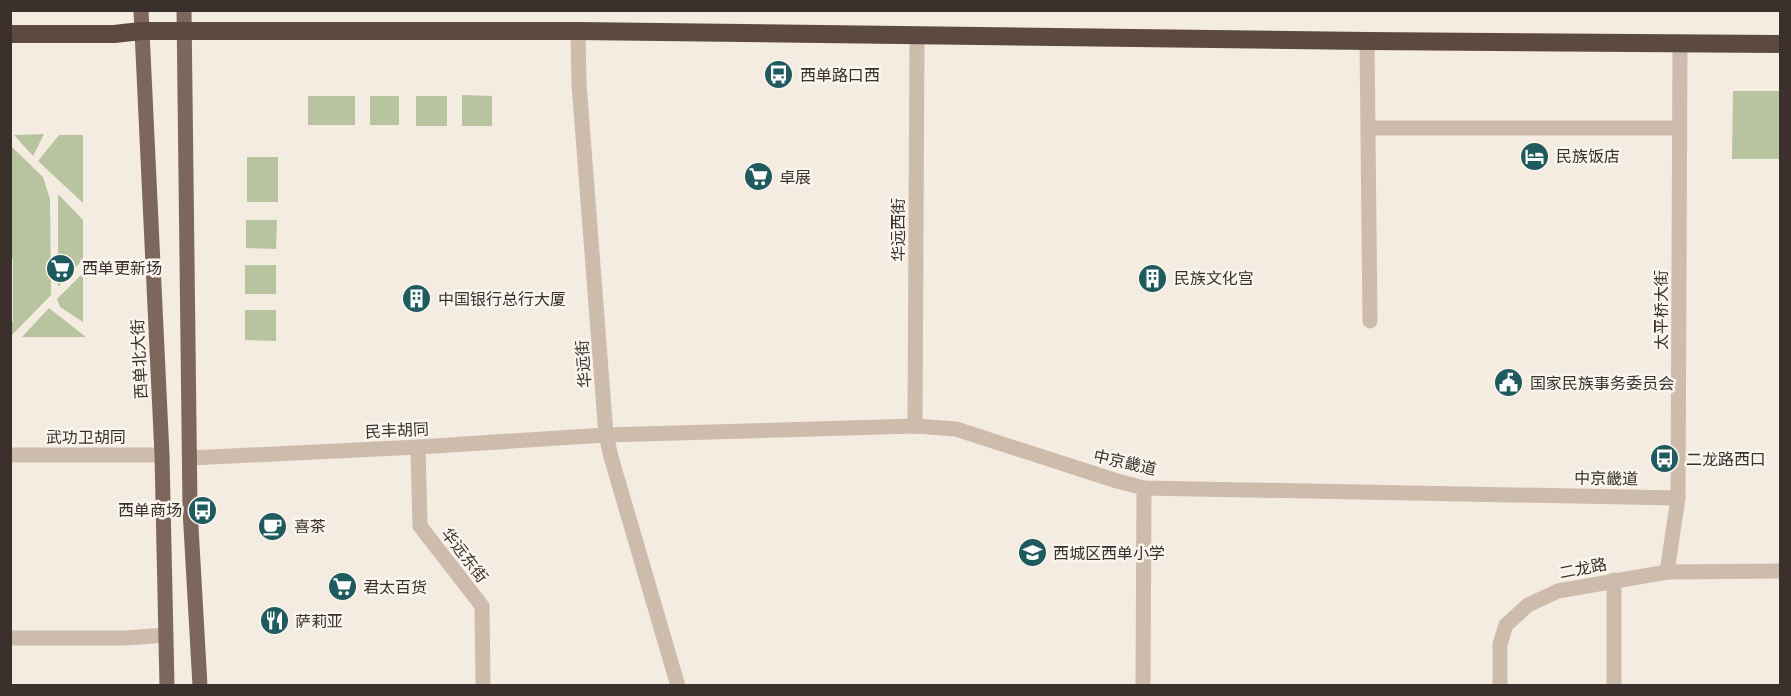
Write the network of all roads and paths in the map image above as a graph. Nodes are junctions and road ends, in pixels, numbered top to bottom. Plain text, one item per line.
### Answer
1 (141, 10) edge
2 (184, 10) edge
3 (141, 31) junction
4 (184, 31) junction
5 (578, 31) junction
6 (10, 34) edge
7 (917, 34) junction
8 (1367, 41) junction
9 (1680, 42) junction
10 (1780, 44) edge
11 (1369, 128) junction
12 (1680, 128) junction
13 (1370, 321) dead end
14 (915, 426) junction
15 (606, 435) junction
16 (418, 447) junction
17 (10, 455) edge
18 (162, 455) junction
19 (190, 458) junction
20 (1144, 488) junction
21 (1678, 498) junction
22 (1780, 571) edge
23 (1667, 572) junction
24 (1614, 580) junction
25 (166, 635) junction
26 (10, 638) edge
27 (167, 686) edge
28 (200, 686) edge
29 (483, 686) edge
30 (678, 686) edge
31 (1143, 686) edge
32 (1500, 686) edge
33 (1614, 686) edge

1 - 3 main road, 西单北大街
2 - 4 main road
3 - 4 highway
3 - 6 highway
3 - 18 main road, 西单北大街
4 - 5 highway
4 - 19 main road
5 - 7 highway
5 - 15 street, 华远街
7 - 8 highway
7 - 14 street, 华远西街
8 - 9 highway
8 - 11 street
9 - 10 highway
9 - 12 street, 太平桥大街
11 - 12 street
11 - 13 street
12 - 21 street, 太平桥大街
14 - 15 street, 中京畿道
14 - 20 street, 中京畿道
15 - 16 street, 民丰胡同
15 - 30 street, 华远街
16 - 19 street, 民丰胡同
16 - 29 street, 华远东街
17 - 18 street, 武功卫胡同
18 - 25 main road, 西单北大街
19 - 28 main road
20 - 21 street, 中京畿道
20 - 31 street
21 - 23 street, 太平桥大街
22 - 23 street
23 - 24 street, 二龙路
24 - 32 street, 二龙路
24 - 33 street
25 - 26 street
25 - 27 main road, 西单北大街

